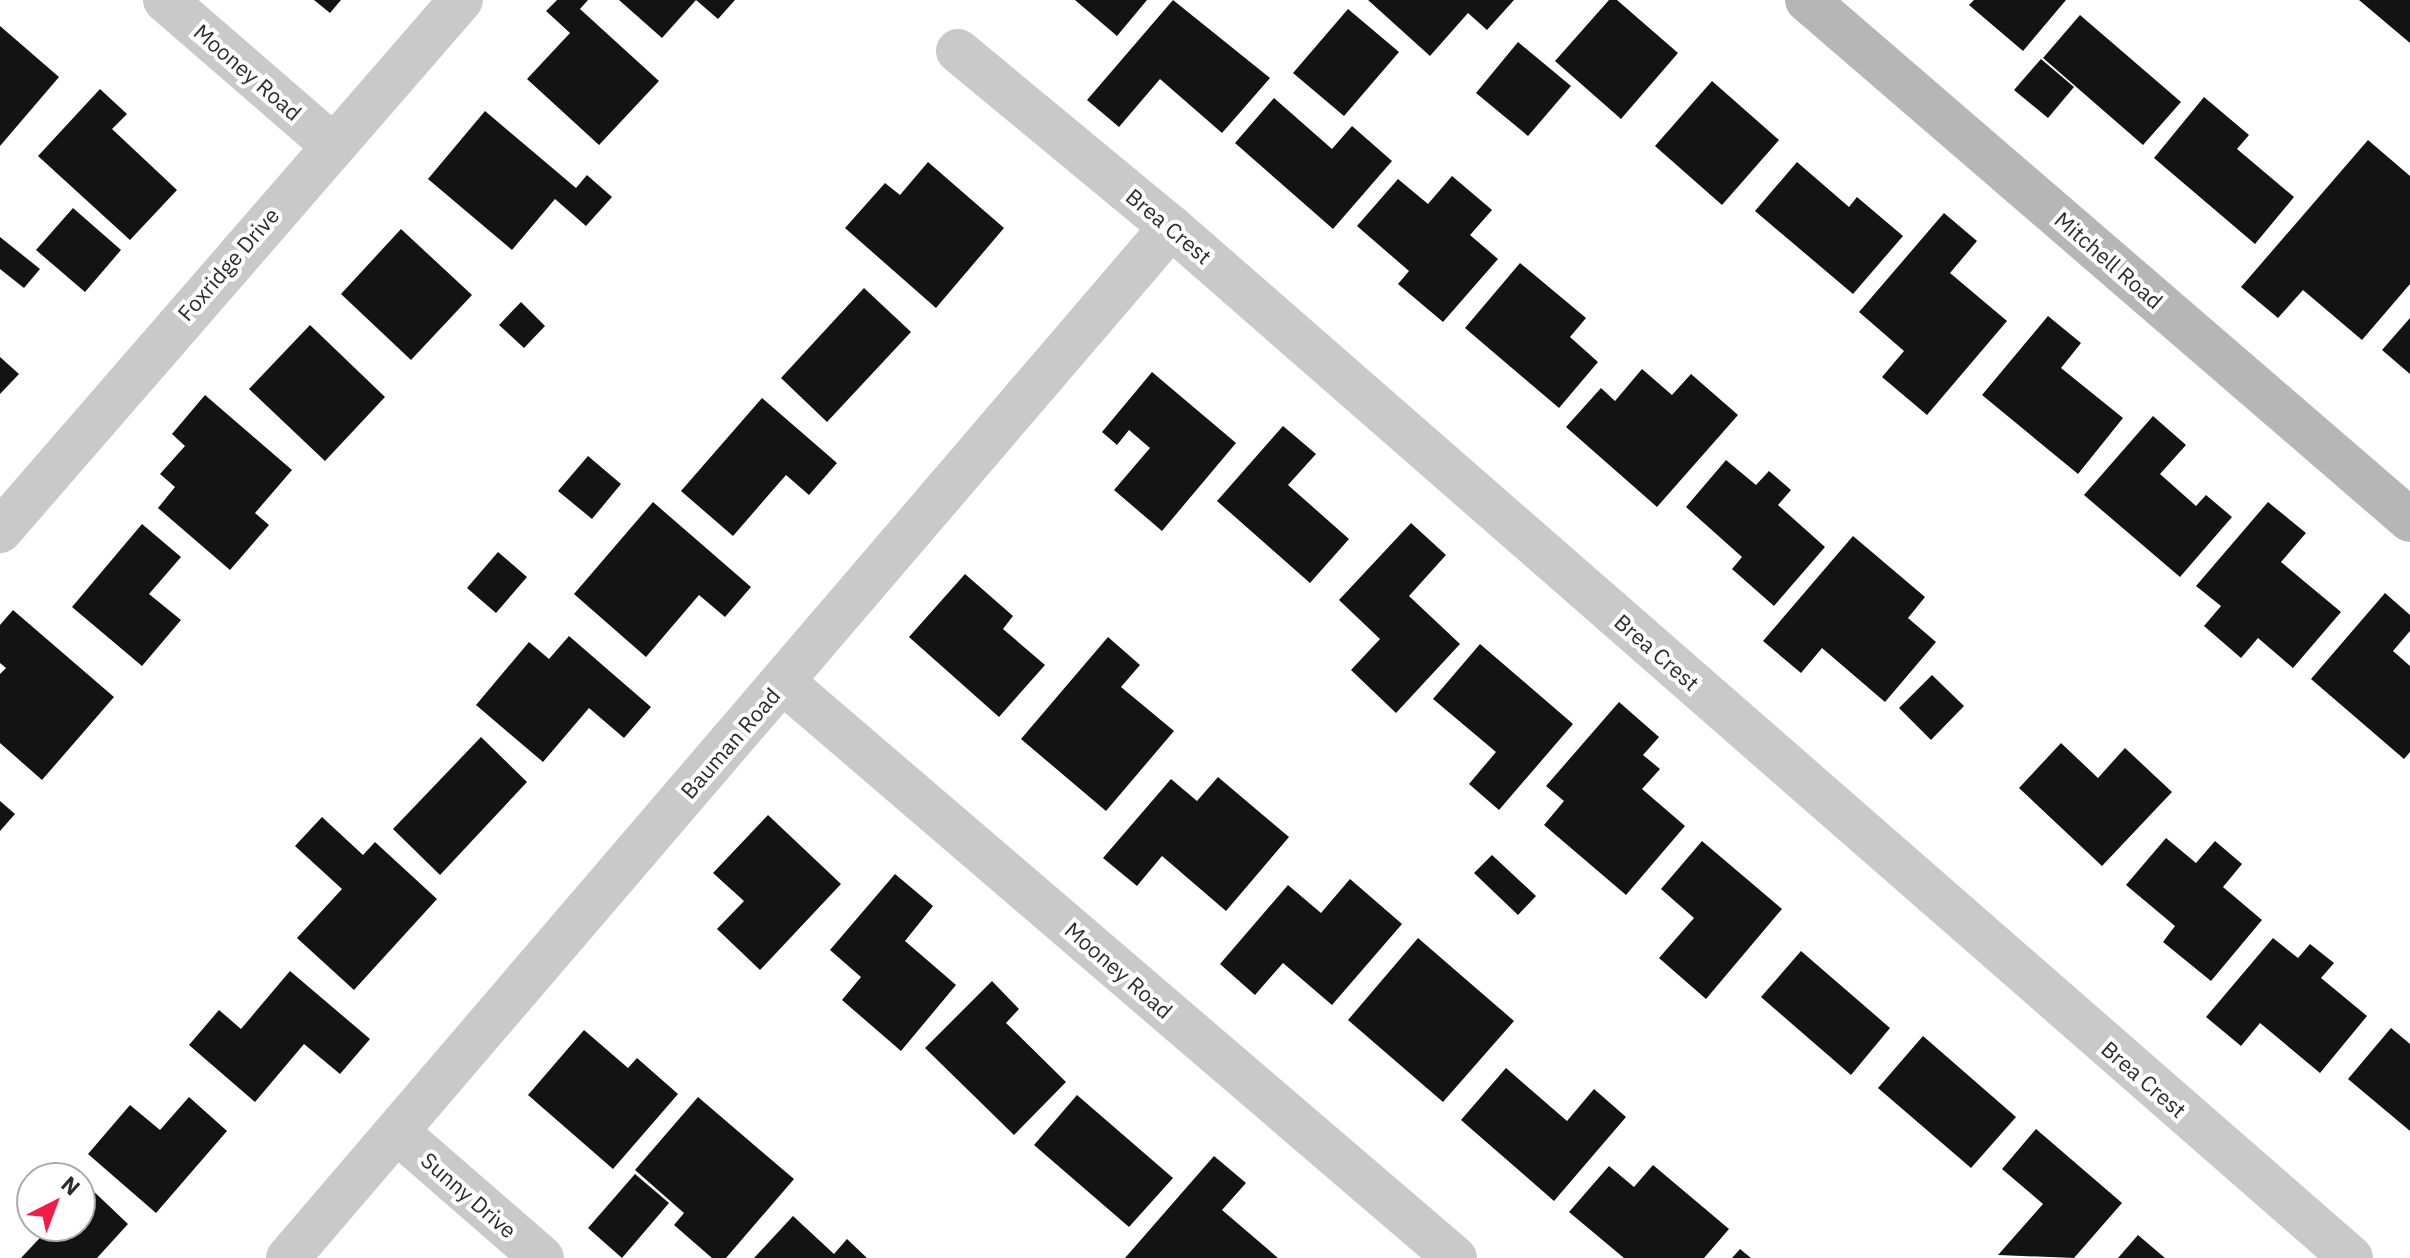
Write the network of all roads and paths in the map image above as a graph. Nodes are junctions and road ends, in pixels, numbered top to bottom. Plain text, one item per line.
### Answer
1 (165, 0) edge
2 (461, 0) edge
3 (1807, 0) edge
4 (958, 51) dead end
5 (331, 144) junction
6 (1171, 227) junction
7 (2410, 520) edge
8 (0, 531) edge
9 (783, 682) junction
10 (397, 1132) junction
11 (288, 1258) edge
12 (542, 1258) edge
13 (1455, 1258) edge
14 (2351, 1258) edge

1 - 5 street, Mooney Road
2 - 5 street, Foxridge Drive
3 - 7 street, Mitchell Road
4 - 6 street, Brea Crest
5 - 8 street, Foxridge Drive
6 - 9 street, Bauman Road
6 - 14 street, Brea Crest
9 - 10 street, Bauman Road
9 - 13 street, Mooney Road
10 - 11 street, Bauman Road
10 - 12 street, Sunny Drive

